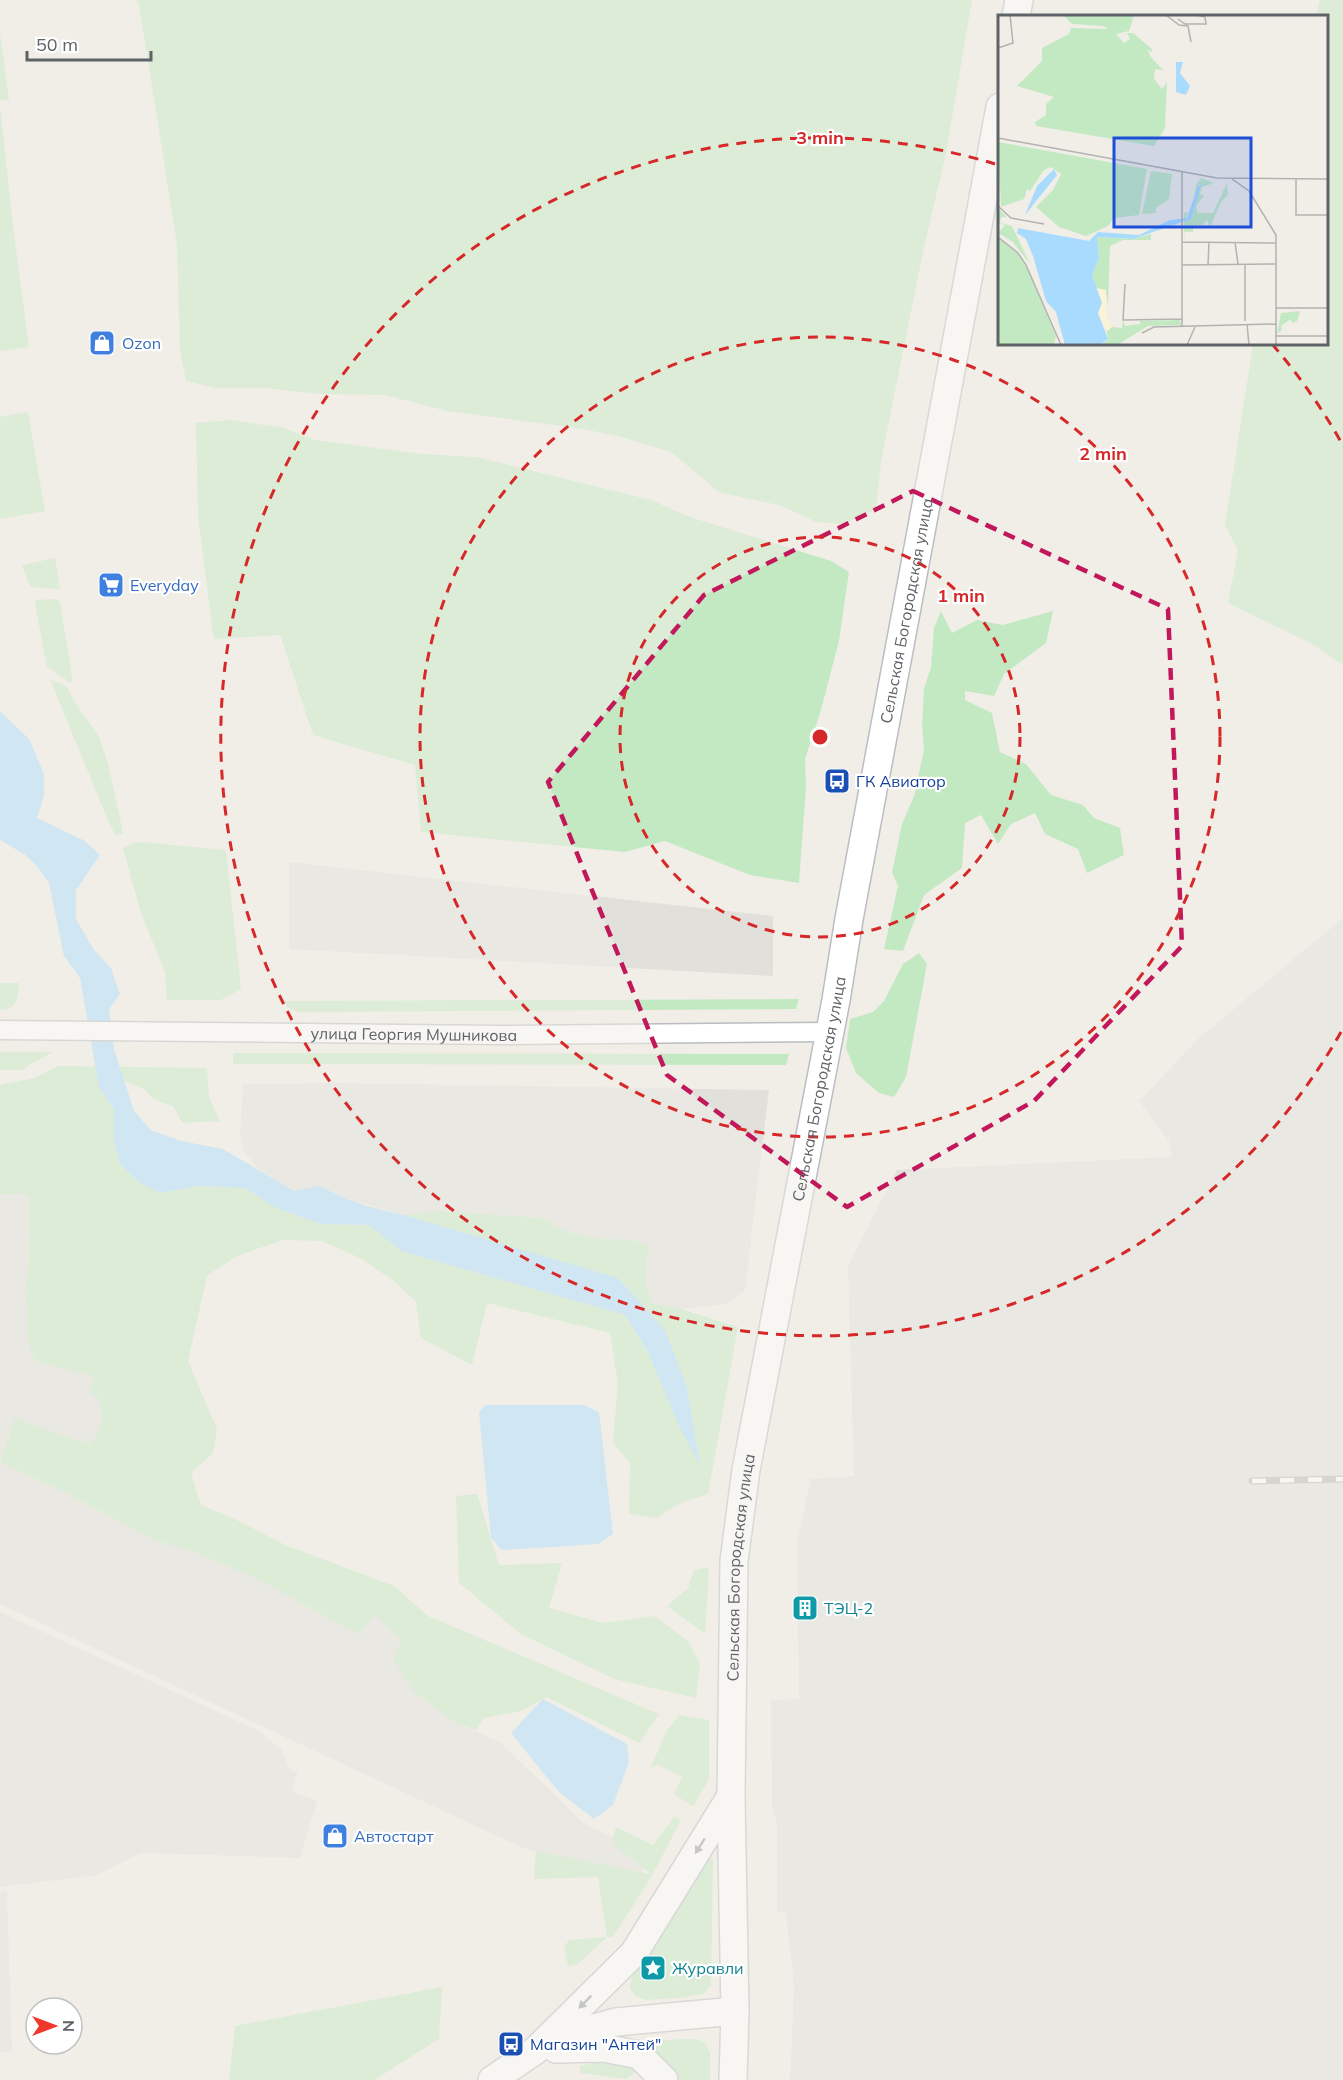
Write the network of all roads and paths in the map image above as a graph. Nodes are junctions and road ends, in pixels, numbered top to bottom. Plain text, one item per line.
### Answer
1 (1019, 0) edge
2 (1016, 15) edge
3 (998, 112) edge
4 (0, 1030) edge
5 (829, 1032) junction
6 (731, 1796) junction
7 (735, 2011) junction
8 (536, 2050) junction
9 (492, 2080) edge
10 (664, 2080) edge
11 (733, 2080) edge

1 - 2 main road
3 - 5 main road, Сельская Богородская улица
4 - 5 street, улица Георгия Мушникова
5 - 6 main road, Сельская Богородская улица
6 - 7 main road, Сельская Богородская улица
6 -> 8 main road
7 - 8 main road
7 - 11 main road, Сельская Богородская улица
8 - 9 main road
8 - 10 main road

